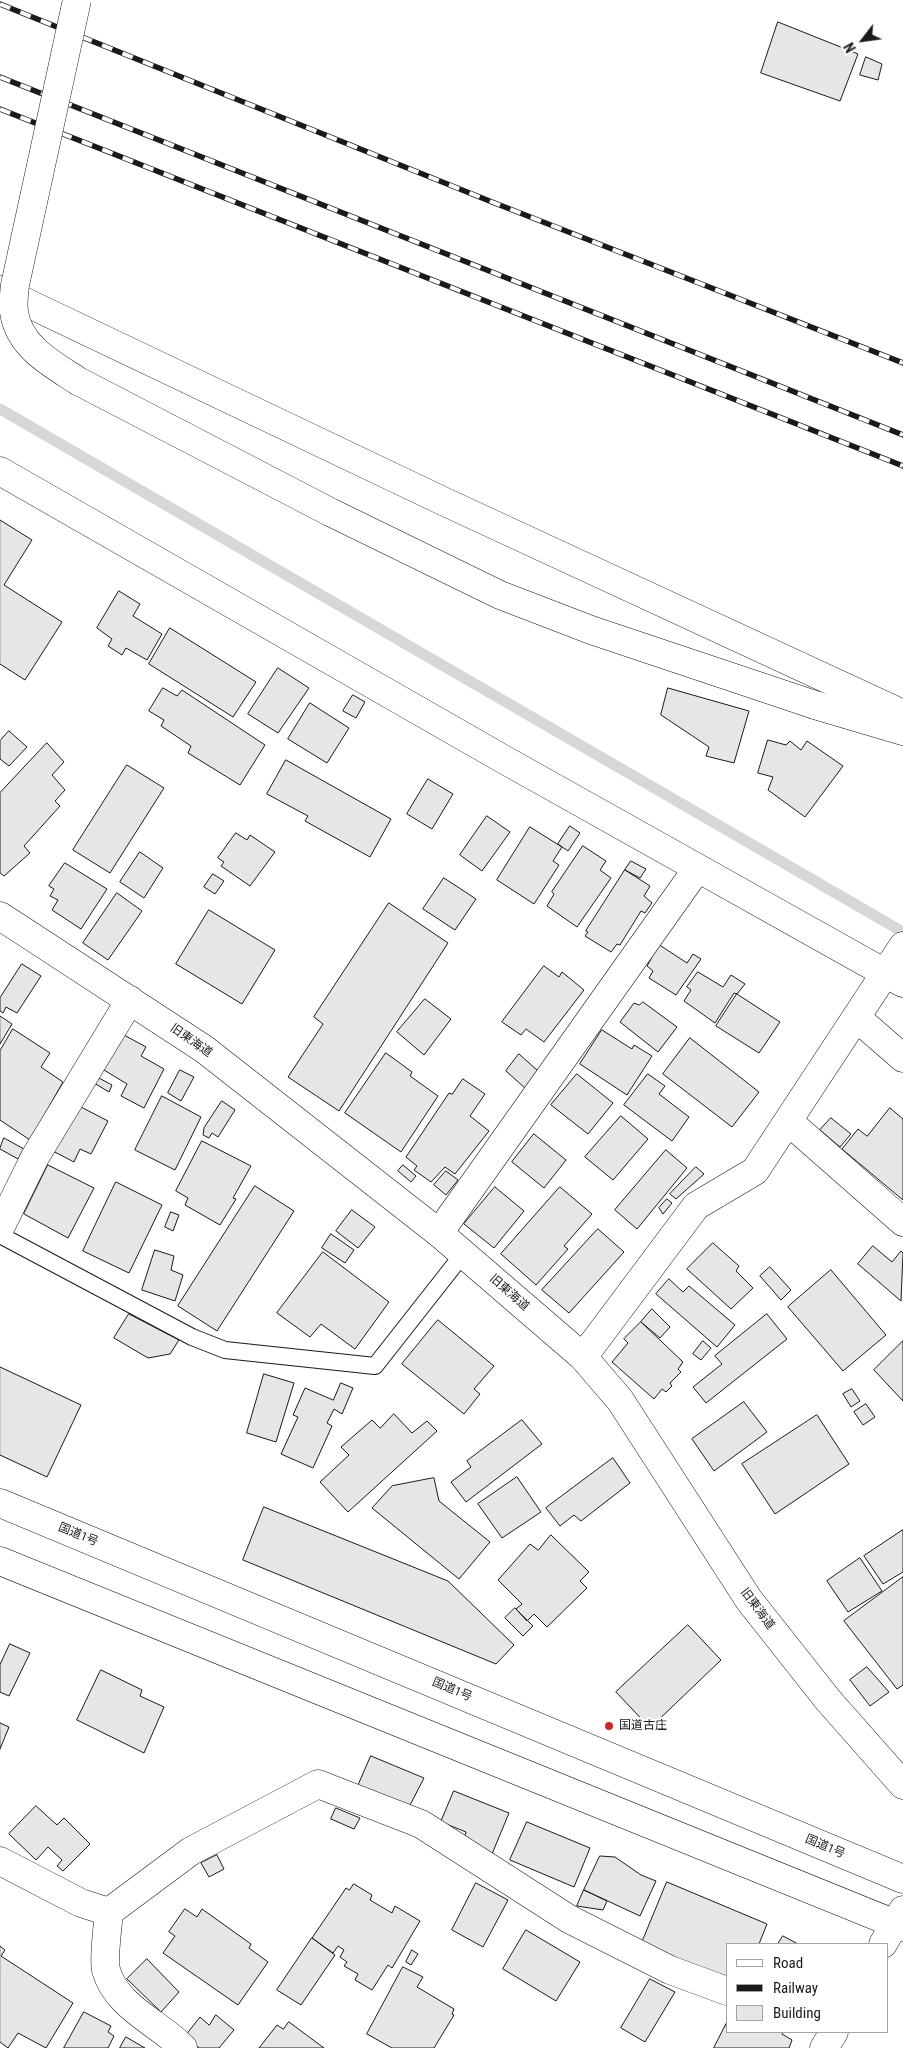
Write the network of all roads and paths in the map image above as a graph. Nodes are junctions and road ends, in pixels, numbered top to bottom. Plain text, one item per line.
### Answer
1 (77, 0) edge
2 (0, 290) edge
3 (0, 471) edge
4 (903, 714) edge
5 (903, 731) edge
6 (697, 869) junction
7 (0, 916) edge
8 (903, 946) edge
9 (894, 979) edge
10 (130, 1000) junction
11 (857, 1018) junction
12 (903, 1058) edge
13 (788, 1121) junction
14 (903, 1222) edge
15 (0, 1228) edge
16 (439, 1233) junction
17 (0, 1235) edge
18 (463, 1254) junction
19 (583, 1357) junction
20 (0, 1503) edge
21 (0, 1561) edge
22 (903, 1785) edge
23 (0, 1861) edge
24 (903, 1879) edge
25 (109, 1912) junction
26 (896, 1926) edge
27 (726, 1992) edge
28 (832, 2033) edge
29 (183, 2048) edge
30 (824, 2048) edge

1 - 5 main road, bridge
2 - 4 main road
3 - 6 main road
6 - 9 main road
6 - 16 main road
7 - 10 main road, 旧東海道
8 - 9 main road
9 - 11 main road
10 - 15 main road
10 - 16 main road, 旧東海道
11 - 12 main road
11 - 13 main road
13 - 14 main road
13 - 19 main road
16 - 18 main road, 旧東海道
17 - 18 lane
18 - 19 main road, 旧東海道
19 - 22 main road, 旧東海道
20 - 24 main road, 国道1号
21 - 26 main road
23 - 25 main road
25 - 27 main road
25 - 29 main road
28 - 30 main road

